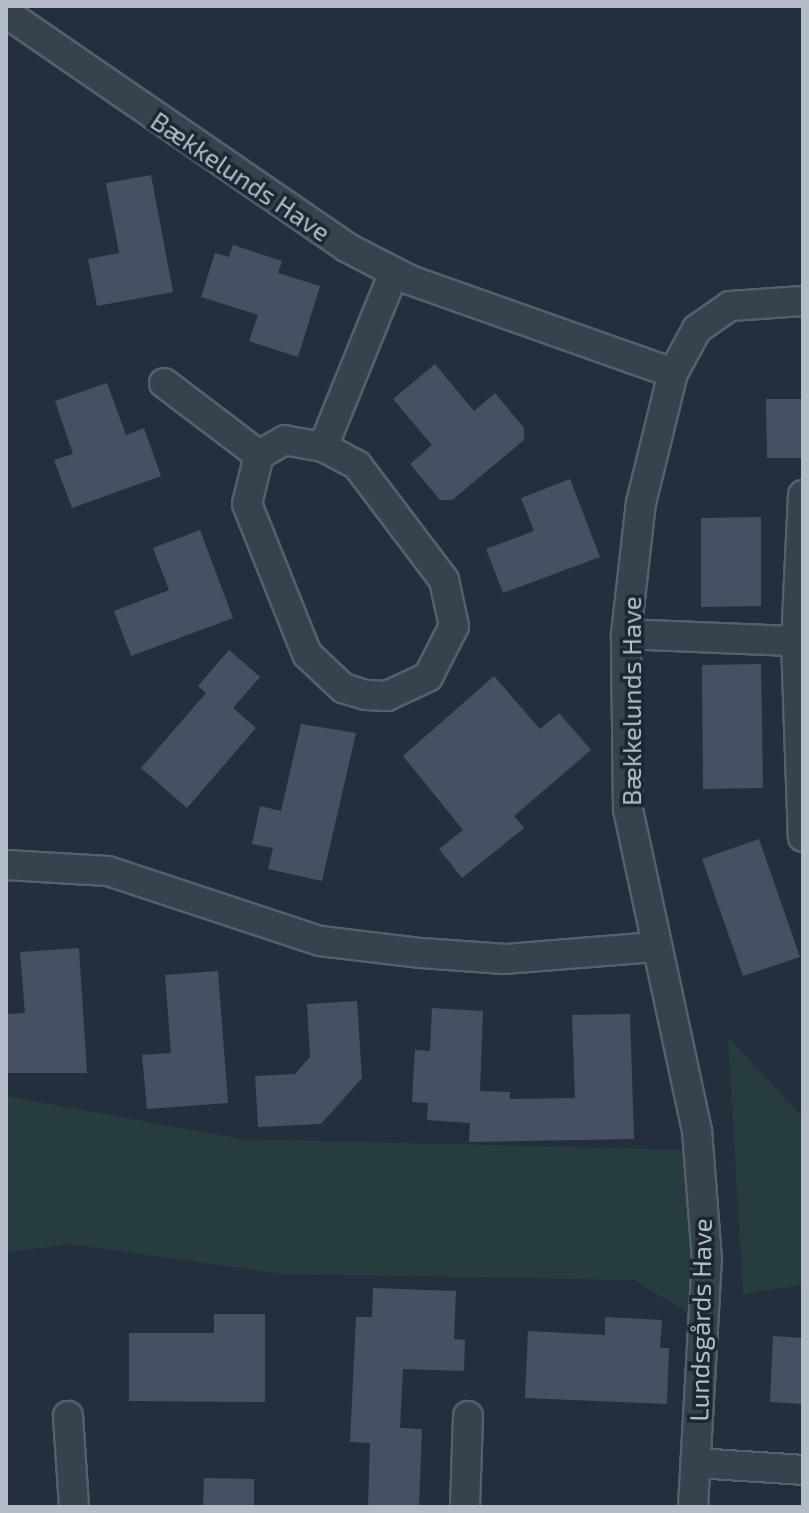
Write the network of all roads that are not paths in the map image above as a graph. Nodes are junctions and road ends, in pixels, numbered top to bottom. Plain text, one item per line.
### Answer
1 (6, 13) edge
2 (394, 272) junction
3 (803, 301) edge
4 (673, 373) junction
5 (164, 383) dead end
6 (323, 447) junction
7 (259, 455) junction
8 (803, 495) edge
9 (626, 634) junction
10 (796, 641) junction
11 (803, 837) edge
12 (6, 865) edge
13 (654, 947) junction
14 (68, 1416) dead end
15 (468, 1416) dead end
16 (696, 1463) junction
17 (803, 1470) edge
18 (74, 1507) edge
19 (465, 1507) edge
20 (693, 1507) edge

1 - 2 street, Bækkelunds Have
2 - 4 street, Bækkelunds Have
2 - 6 street
3 - 4 street, Bækkelunds Have
4 - 9 street, Bækkelunds Have
5 - 7 street
6 - 7 street
6 - 7 street
8 - 10 street
9 - 10 street
9 - 13 street, Bækkelunds Have
10 - 11 street
12 - 13 street
13 - 16 street, Lundsgårds Have
14 - 18 street
15 - 19 street
16 - 17 street
16 - 20 street, Lundsgårds Have

